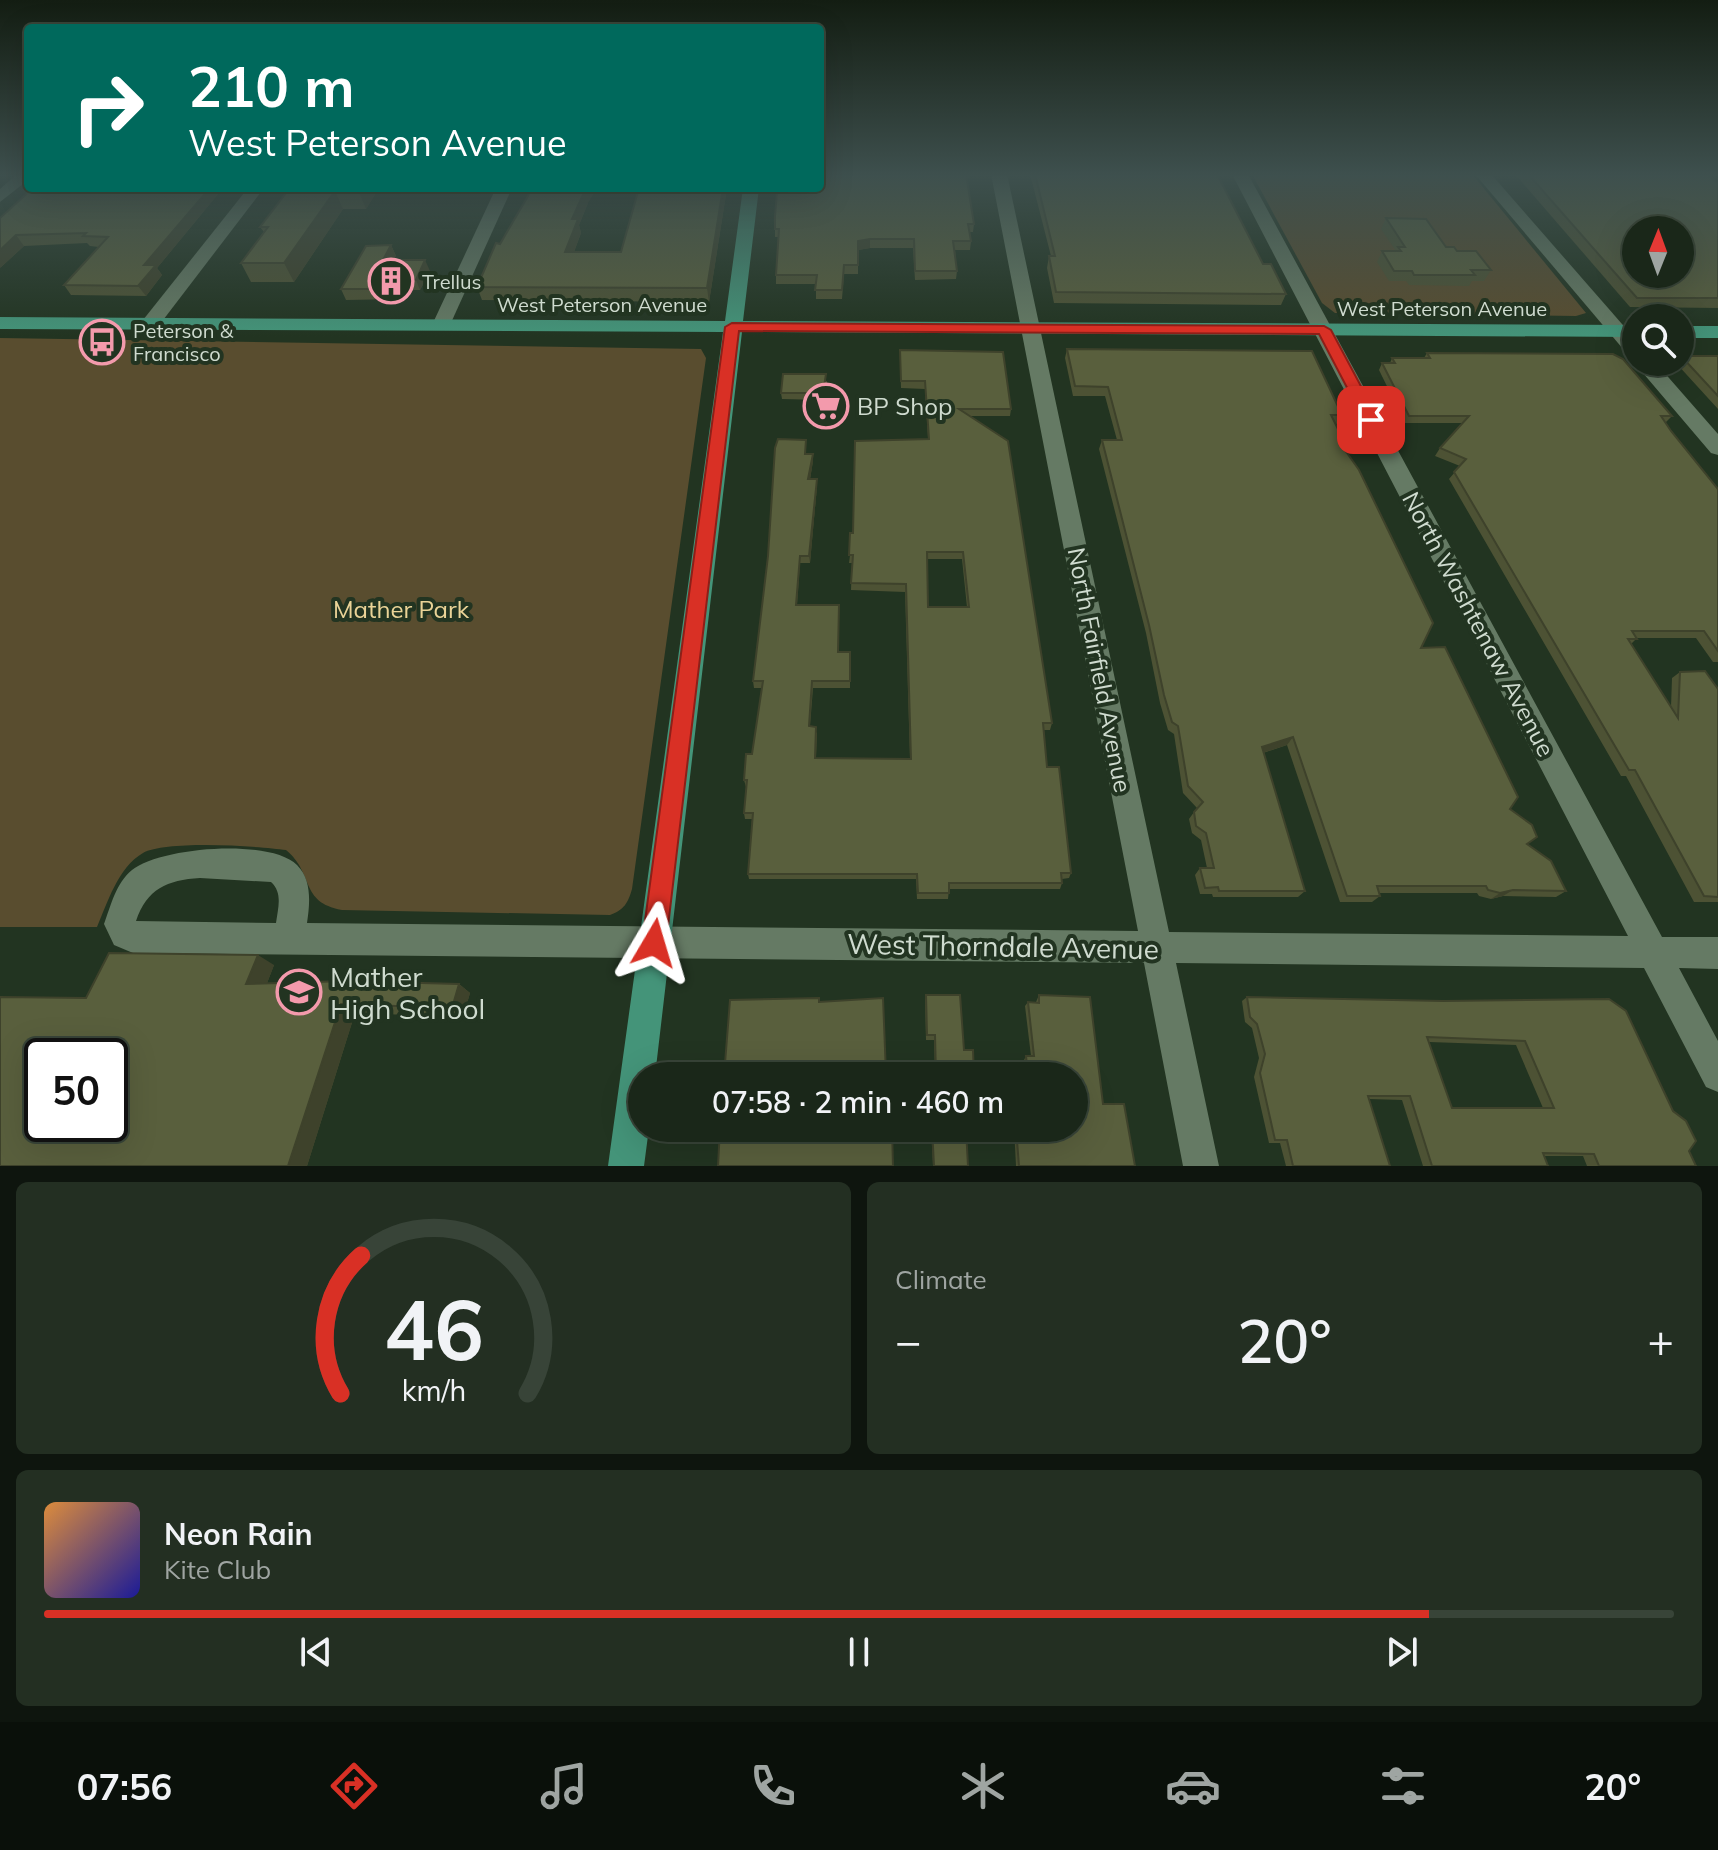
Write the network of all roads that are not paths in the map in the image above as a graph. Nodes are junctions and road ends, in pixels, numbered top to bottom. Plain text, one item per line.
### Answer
1 (225, 228) edge
2 (485, 228) edge
3 (745, 228) edge
4 (1010, 228) edge
5 (1269, 228) edge
6 (1533, 228) edge
7 (0, 323) edge
8 (150, 324) junction
9 (441, 325) junction
10 (1622, 326) edge
11 (732, 327) junction
12 (1031, 328) junction
13 (1324, 330) junction
14 (1622, 331) edge
15 (1694, 332) edge
16 (1718, 332) edge
17 (1656, 376) edge
18 (1718, 448) edge
19 (289, 939) junction
20 (654, 943) junction
21 (1157, 948) junction
22 (1653, 952) junction
23 (1718, 953) edge
24 (1718, 1075) edge
25 (626, 1166) edge
26 (1201, 1166) edge

1 - 8 street
2 - 9 street
3 - 11 main road
4 - 12 street, North Fairfield Avenue
5 - 13 street, North Washtenaw Avenue
6 - 10 street
7 - 8 main road, West Peterson Avenue
8 - 9 main road, West Peterson Avenue
9 - 11 main road, West Peterson Avenue
11 - 12 main road, West Peterson Avenue
11 - 20 main road
12 - 13 main road, West Peterson Avenue
12 - 21 street, North Fairfield Avenue
13 - 14 main road, West Peterson Avenue
13 - 22 street, North Washtenaw Avenue
15 - 16 main road
17 - 18 street
19 - 19 street, West Thorndale Avenue
19 - 20 street, West Thorndale Avenue
20 - 21 street, West Thorndale Avenue
20 - 25 main road
21 - 22 street, West Thorndale Avenue
21 - 26 street, North Fairfield Avenue
22 - 23 street, West Thorndale Avenue
22 - 24 street, North Washtenaw Avenue

